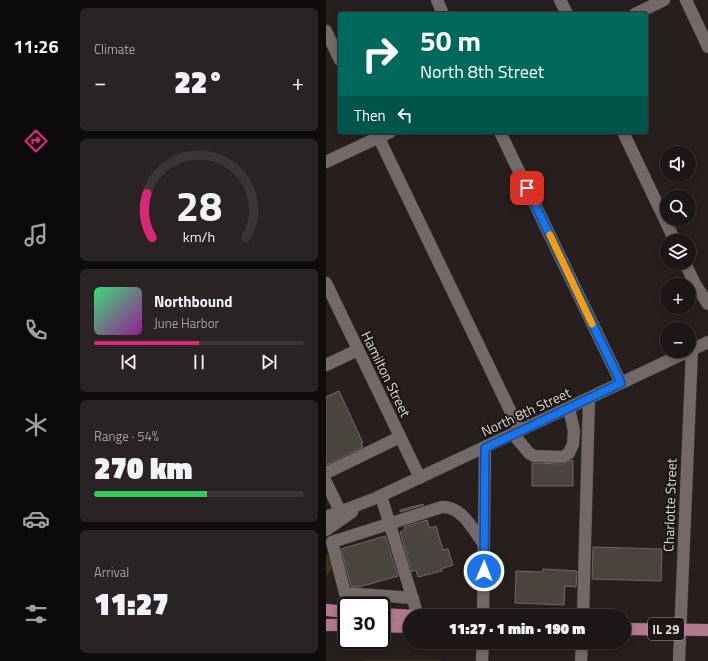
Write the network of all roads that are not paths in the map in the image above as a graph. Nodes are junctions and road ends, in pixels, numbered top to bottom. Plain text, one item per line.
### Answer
1 (437, 0) edge
2 (560, 0) edge
3 (664, 0) edge
4 (686, 0) edge
5 (443, 12) edge
6 (566, 12) edge
7 (639, 12) edge
8 (326, 31) edge
9 (708, 47) edge
10 (338, 56) edge
11 (382, 134) edge
12 (501, 134) edge
13 (624, 134) edge
14 (326, 162) edge
15 (672, 234) edge
16 (688, 270) edge
17 (326, 282) edge
18 (708, 304) edge
19 (708, 342) edge
20 (696, 347) edge
21 (358, 350) junction
22 (673, 358) edge
23 (690, 358) edge
24 (326, 366) edge
25 (621, 383) junction
26 (589, 399) junction
27 (569, 408) junction
28 (517, 433) junction
29 (400, 437) junction
30 (485, 448) junction
31 (326, 473) edge
32 (420, 478) junction
33 (326, 482) edge
34 (379, 497) junction
35 (342, 515) junction
36 (326, 517) edge
37 (390, 523) junction
38 (326, 530) edge
39 (484, 544) junction
40 (356, 594) junction
41 (356, 597) edge
42 (413, 598) junction
43 (416, 609) edge
44 (483, 609) edge
45 (583, 609) edge
46 (326, 610) edge
47 (338, 611) edge
48 (390, 615) edge
49 (403, 615) edge
50 (326, 625) edge
51 (338, 625) edge
52 (390, 626) edge
53 (403, 627) edge
54 (631, 629) edge
55 (680, 630) junction
56 (708, 630) edge
57 (483, 649) edge
58 (582, 649) edge
59 (482, 661) edge
60 (581, 661) edge
61 (679, 661) edge

1 - 5 street
2 - 6 street
3 - 7 street
4 - 9 street
8 - 10 street
11 - 14 street
11 - 28 street
12 - 25 street
13 - 15 street
16 - 18 street
17 - 21 street, Hamilton Street
19 - 20 street, North 8th Street
21 - 24 street
21 - 29 street, Hamilton Street
22 - 25 street, North 8th Street
23 - 55 street, Charlotte Street
25 - 26 street, North 8th Street
26 - 27 street, North 8th Street
26 - 45 street
27 - 28 street, North 8th Street
27 - 28 street
28 - 30 street, North 8th Street
29 - 31 street
29 - 32 street, Hamilton Street
30 - 32 street, North 8th Street
30 - 39 street
32 - 34 street, North 8th Street
33 - 35 street
34 - 35 street, North 8th Street
34 - 37 street
35 - 36 street, North 8th Street
35 - 38 street, North 8th Street
37 - 39 street
37 - 40 street
37 - 42 street
39 - 44 street
40 - 41 street
40 - 42 street
42 - 43 street
46 - 47 main road
48 - 49 main road
50 - 51 main road
52 - 53 main road
54 - 55 main road, IL 29
55 - 56 main road, IL 29
55 - 61 street, Charlotte Street
57 - 59 street
58 - 60 street

